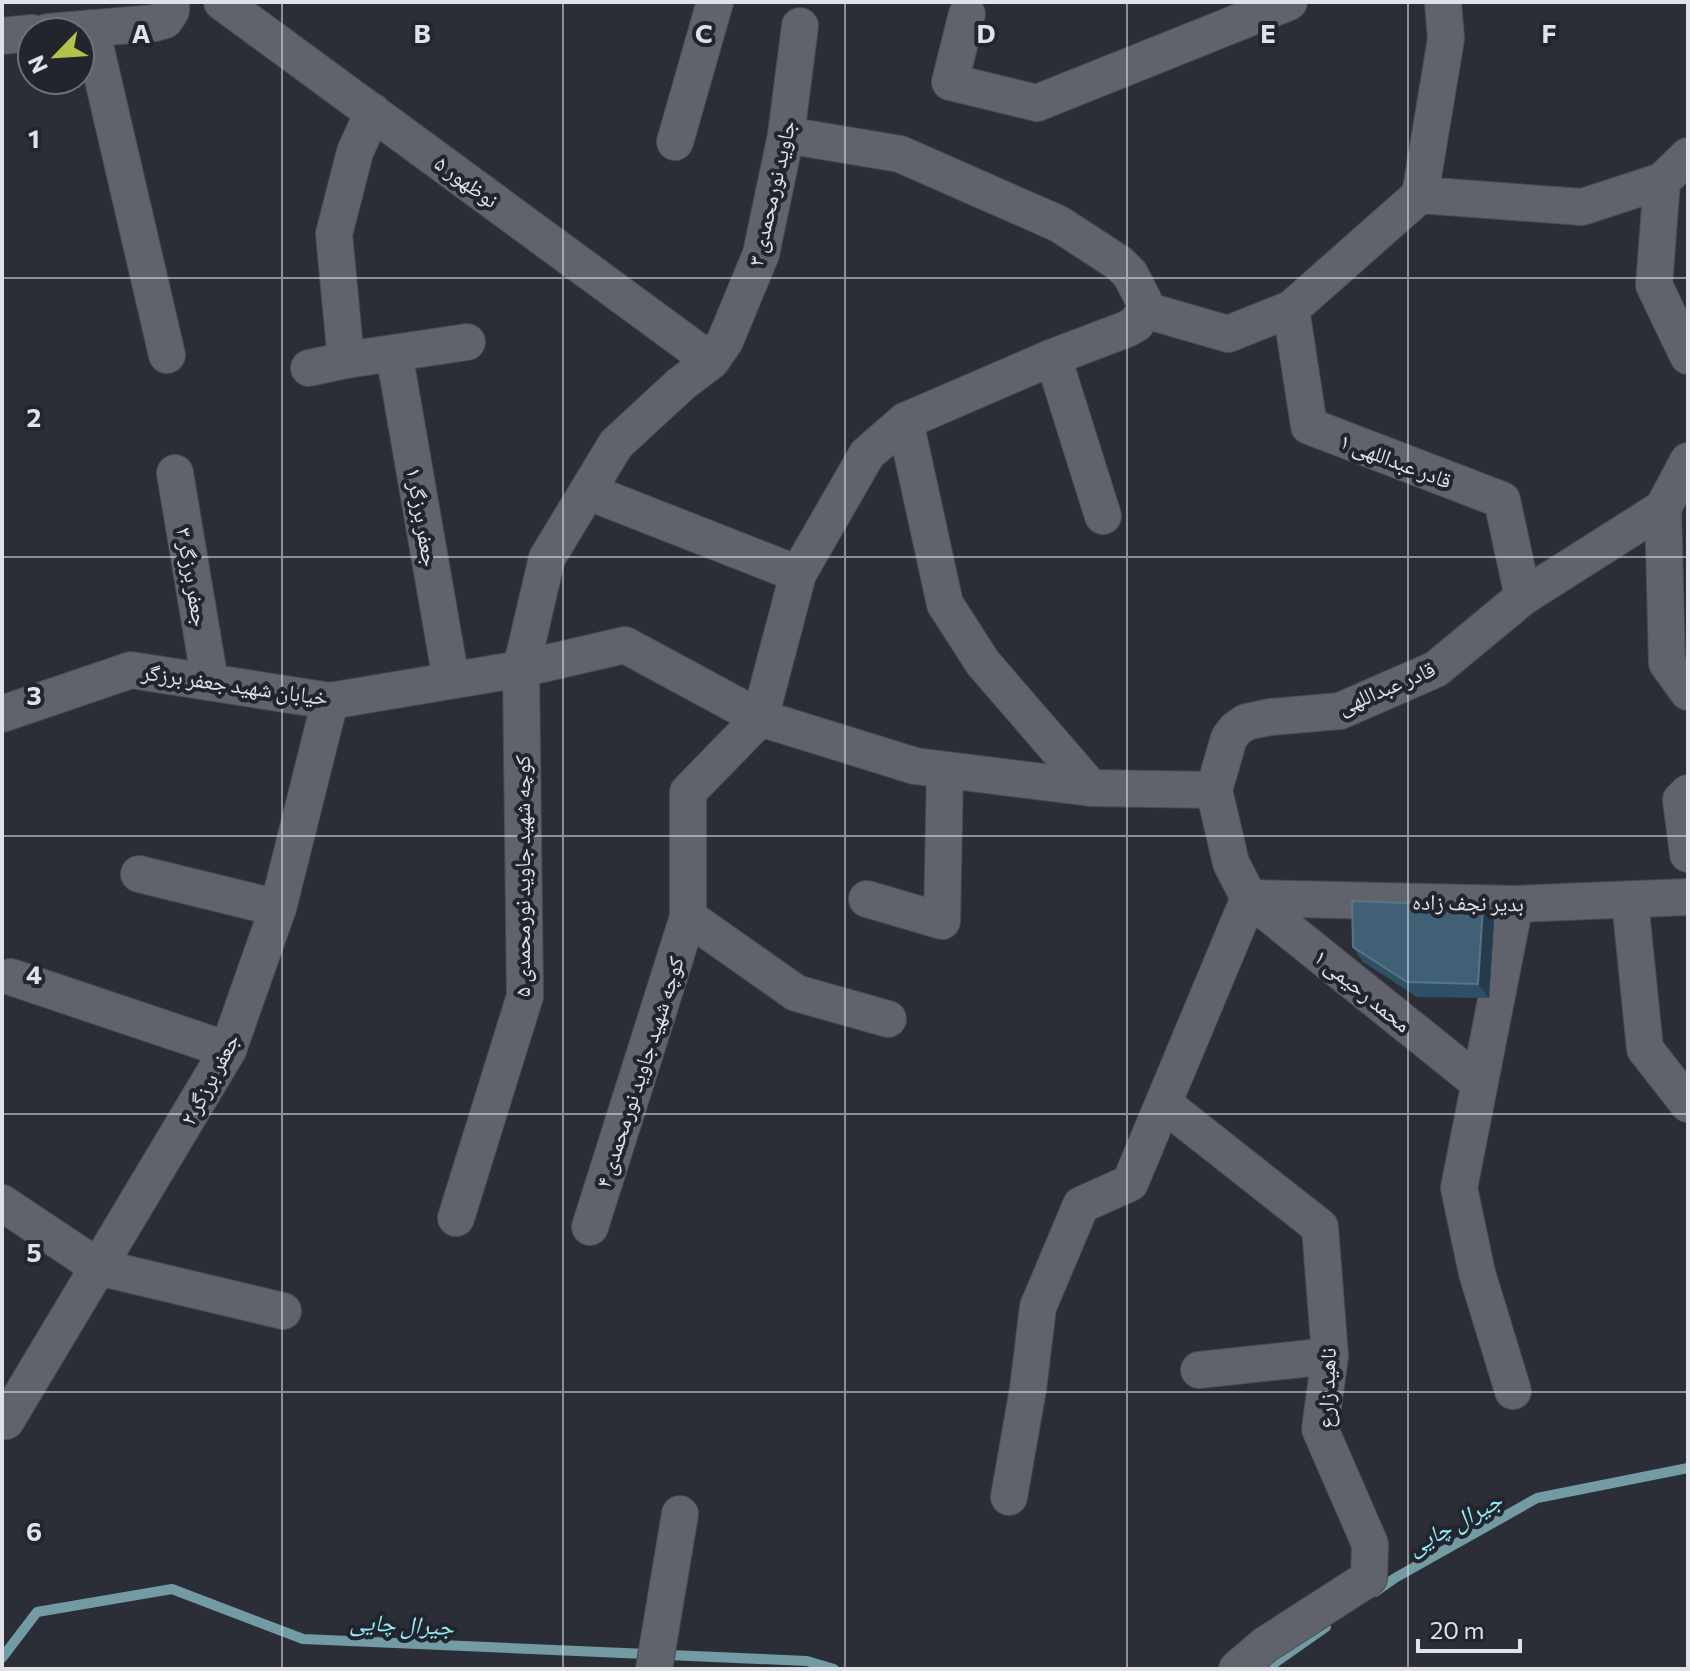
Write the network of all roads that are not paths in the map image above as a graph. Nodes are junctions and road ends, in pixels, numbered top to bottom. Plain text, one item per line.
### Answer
1 (171, 2) edge
2 (222, 2) edge
3 (715, 2) edge
4 (1289, 2) edge
5 (1443, 2) edge
6 (967, 14) dead end
7 (800, 26) dead end
8 (96, 27) edge
9 (96, 50) edge
10 (373, 112) junction
11 (786, 135) junction
12 (675, 142) dead end
13 (1688, 156) edge
14 (1662, 181) junction
15 (1420, 195) junction
16 (1291, 309) junction
17 (1145, 310) junction
18 (467, 342) dead end
19 (394, 353) junction
20 (167, 355) dead end
21 (1688, 356) edge
22 (1053, 357) junction
23 (346, 360) junction
24 (711, 361) junction
25 (309, 368) dead end
26 (905, 421) junction
27 (1688, 461) edge
28 (175, 473) dead end
29 (589, 492) junction
30 (1663, 508) junction
31 (1103, 516) dead end
32 (798, 574) junction
33 (1523, 597) junction
34 (521, 669) junction
35 (451, 680) junction
36 (210, 682) junction
37 (1688, 692) edge
38 (330, 701) junction
39 (2, 714) edge
40 (760, 718) junction
41 (945, 770) junction
42 (1091, 788) junction
43 (1214, 790) junction
44 (1688, 793) edge
45 (1688, 854) edge
46 (139, 874) dead end
47 (1688, 897) edge
48 (1249, 898) junction
49 (867, 899) dead end
50 (1630, 901) junction
51 (1515, 904) junction
52 (278, 908) junction
53 (688, 917) junction
54 (11, 977) dead end
55 (888, 1019) dead end
56 (228, 1050) junction
57 (1478, 1082) junction
58 (1164, 1104) junction
59 (1688, 1104) edge
60 (2, 1203) edge
61 (456, 1218) dead end
62 (590, 1227) dead end
63 (98, 1267) junction
64 (283, 1311) dead end
65 (1330, 1356) junction
66 (1199, 1370) dead end
67 (1513, 1391) dead end
68 (6, 1421) dead end
69 (1009, 1497) dead end
70 (680, 1514) dead end
71 (654, 1669) edge
72 (1237, 1669) edge

1 - 8 street
2 - 10 street, نوظهور ۵
3 - 12 street
4 - 6 street
5 - 15 street
7 - 11 street, جاوید نورمحمدی ۳
9 - 20 street
10 - 23 street
10 - 24 street, نوظهور ۵
11 - 17 street
11 - 24 street, جاوید نورمحمدی ۳
13 - 14 street
14 - 15 street
14 - 21 street
15 - 16 street
16 - 17 street
16 - 33 street, قادر عبداللهی ۱
17 - 22 street
18 - 19 street
19 - 23 street
19 - 35 street, جعفر برزگر ۱
22 - 26 street
22 - 31 street
23 - 25 street
24 - 29 street, جاوید نورمحمدی ۳
26 - 32 street
26 - 42 street
27 - 30 street, قادر عبداللهی
28 - 36 street, جعفر برزگر ۳
29 - 32 street
29 - 34 street, جاوید نورمحمدی ۳
30 - 33 street, قادر عبداللهی
30 - 37 street
32 - 40 street
33 - 43 street, قادر عبداللهی
34 - 35 street, خیابان شهید جعفر برزگر
34 - 40 street, خیابان شهید جعفر برزگر
34 - 61 street, کوچه شهید جاوید نورمحمدی ۵
35 - 38 street, خیابان شهید جعفر برزگر
36 - 38 street, خیابان شهید جعفر برزگر
36 - 39 street, خیابان شهید جعفر برزگر
38 - 52 street, جعفر برزگر ۲
40 - 41 street, خیابان شهید جعفر برزگر
40 - 53 street, کوچه شهید جاوید نورمحمدی ۴
41 - 42 street, خیابان شهید جعفر برزگر
41 - 49 street
42 - 43 street, خیابان شهید جعفر برزگر
43 - 48 street, قادر عبداللهی
44 - 45 street
46 - 52 street
47 - 50 street, بدیر نجف زاده
48 - 51 street, بدیر نجف زاده
48 - 57 street, محمد رحیمی ۱
48 - 58 street
50 - 51 street, بدیر نجف زاده
50 - 59 street
51 - 57 street
52 - 56 street, جعفر برزگر ۲
53 - 55 street
53 - 62 street, کوچه شهید جاوید نورمحمدی ۴
54 - 56 street
56 - 63 street, جعفر برزگر ۲
57 - 67 street
58 - 65 street, ناهید زارع
58 - 69 street
60 - 63 street
63 - 64 street
63 - 68 street, جعفر برزگر ۲
65 - 66 street
65 - 72 street, ناهید زارع
70 - 71 street

